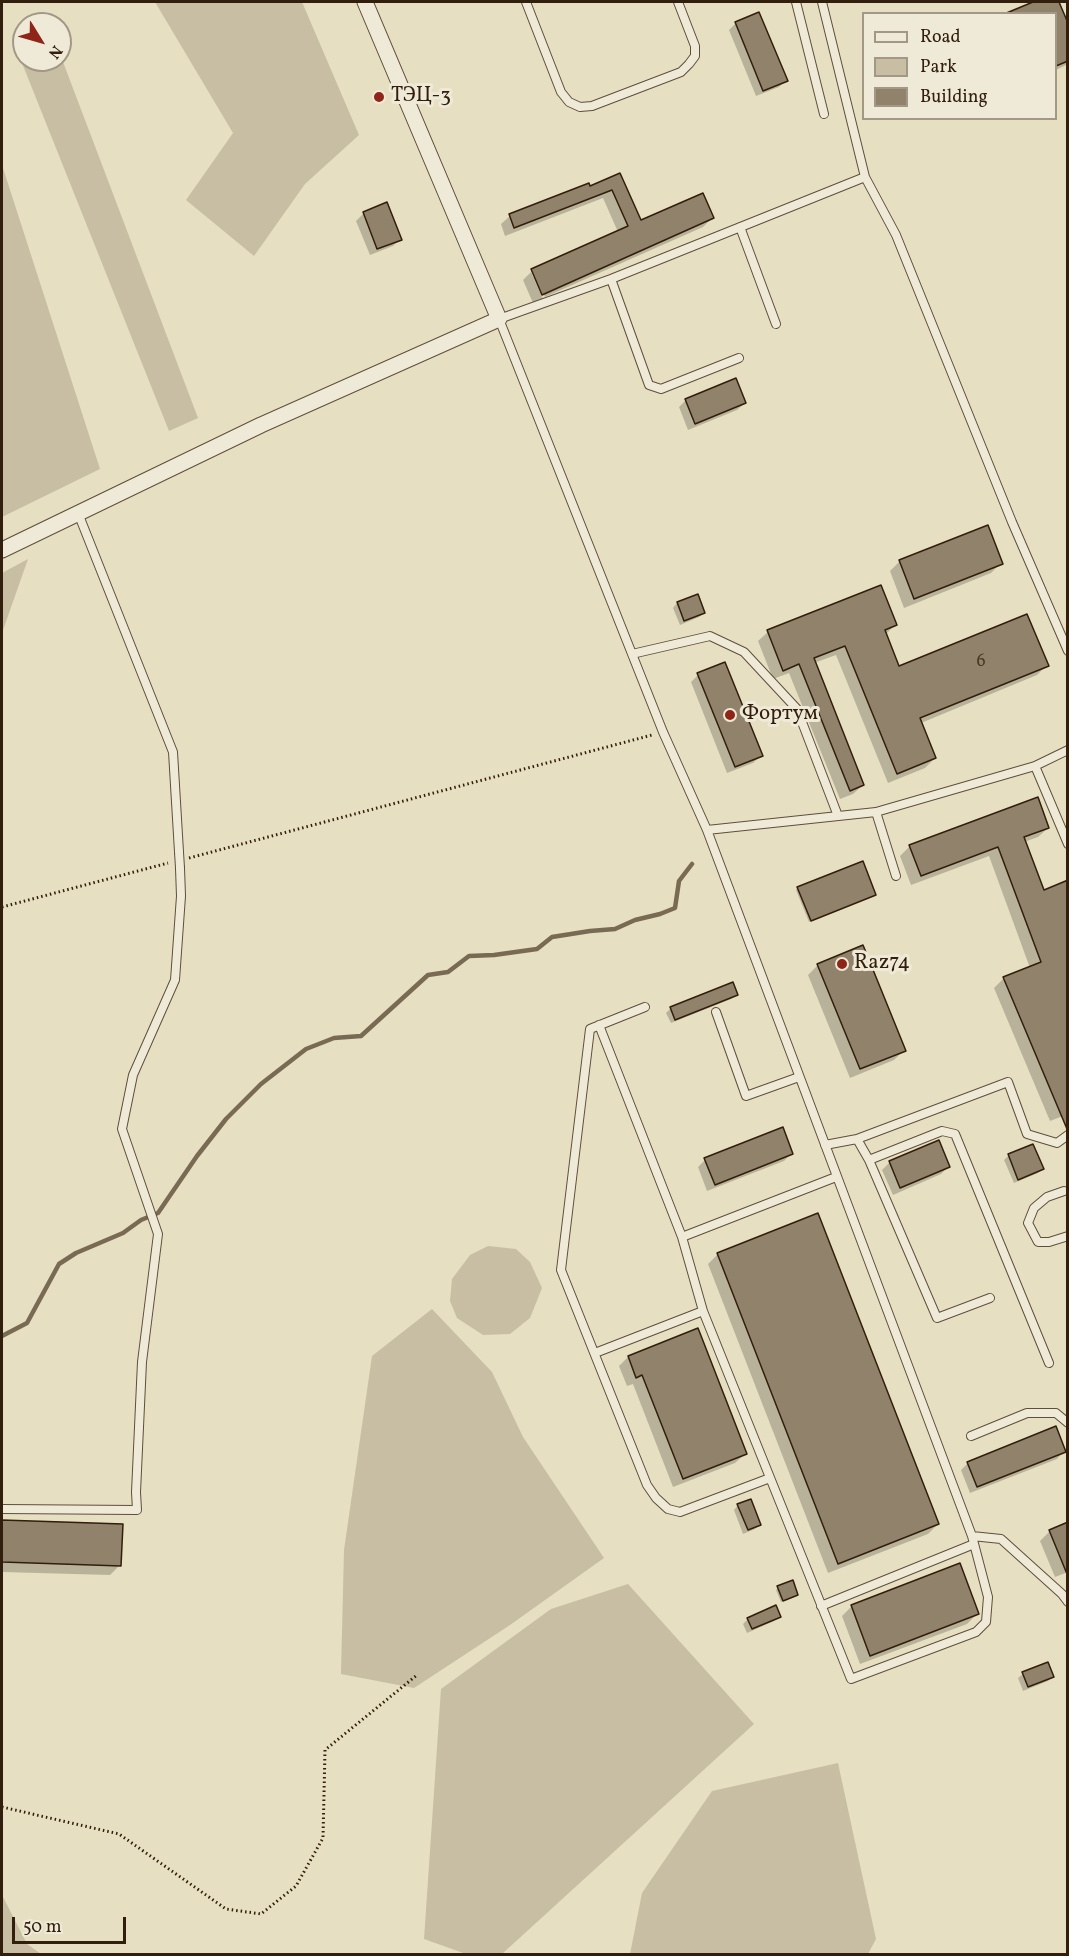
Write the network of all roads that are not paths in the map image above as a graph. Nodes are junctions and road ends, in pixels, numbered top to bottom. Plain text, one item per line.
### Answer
1 (365, 2) edge
2 (526, 2) edge
3 (678, 2) edge
4 (796, 2) edge
5 (822, 2) edge
6 (824, 114) dead end
7 (865, 177) junction
8 (740, 227) junction
9 (611, 279) junction
10 (499, 319) junction
11 (776, 324) dead end
12 (739, 358) dead end
13 (78, 513) junction
14 (2, 550) edge
15 (1068, 651) edge
16 (632, 654) junction
17 (1068, 750) edge
18 (1035, 766) junction
19 (876, 812) junction
20 (838, 816) junction
21 (707, 830) junction
22 (1068, 844) edge
23 (896, 876) dead end
24 (645, 1007) dead end
25 (716, 1012) dead end
26 (599, 1025) junction
27 (799, 1077) junction
28 (1068, 1135) edge
29 (857, 1139) junction
30 (825, 1145) junction
31 (869, 1160) junction
32 (836, 1177) junction
33 (1066, 1189) edge
34 (1068, 1200) edge
35 (1068, 1236) edge
36 (682, 1237) junction
37 (990, 1298) dead end
38 (704, 1311) junction
39 (595, 1353) junction
40 (1049, 1363) dead end
41 (1068, 1424) edge
42 (971, 1436) dead end
43 (770, 1478) junction
44 (2, 1509) edge
45 (973, 1540) junction
46 (1068, 1602) edge
47 (821, 1606) junction

1 - 10 street
2 - 3 lane
4 - 6 lane
5 - 7 lane
7 - 8 lane
7 - 15 lane
8 - 9 lane
8 - 11 lane
9 - 10 lane
9 - 12 lane
10 - 13 street
10 - 16 lane
13 - 14 street
13 - 44 lane
16 - 20 lane
16 - 21 lane
17 - 18 lane
18 - 19 lane
18 - 22 lane
19 - 20 lane
19 - 23 lane
20 - 21 lane
21 - 27 lane
24 - 26 lane
25 - 27 lane
26 - 36 lane
26 - 39 lane
27 - 30 lane
28 - 29 lane
29 - 30 lane
29 - 31 lane
30 - 32 lane
31 - 37 lane
31 - 40 lane
32 - 36 lane
32 - 45 lane
33 - 34 lane
33 - 35 lane
36 - 38 lane
38 - 39 lane
38 - 43 lane
39 - 43 lane
41 - 42 lane
43 - 47 lane
45 - 46 lane
45 - 47 lane
45 - 47 lane

